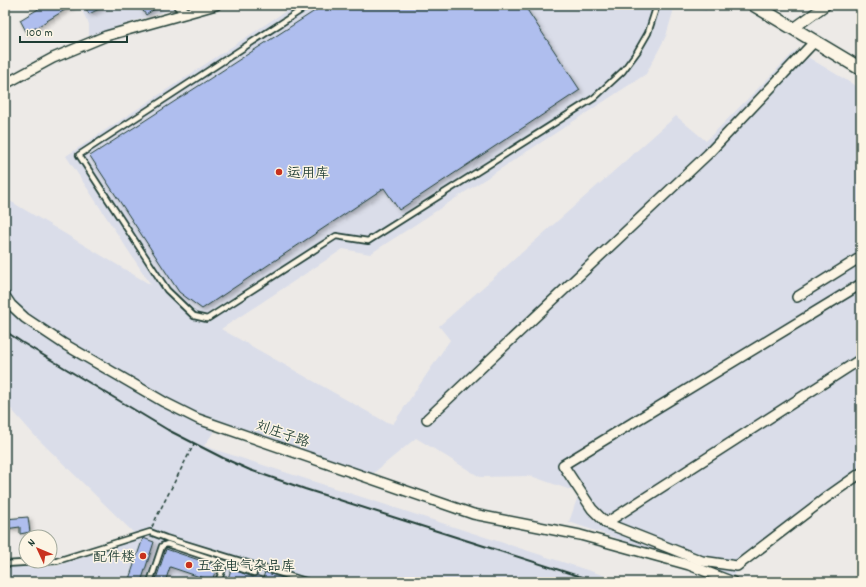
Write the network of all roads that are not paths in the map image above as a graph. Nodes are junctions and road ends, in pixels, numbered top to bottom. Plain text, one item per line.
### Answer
1 (178, 5) edge
2 (216, 5) edge
3 (309, 5) edge
4 (657, 5) edge
5 (754, 5) edge
6 (826, 5) edge
7 (186, 14) junction
8 (794, 28) junction
9 (815, 41) junction
10 (861, 69) edge
11 (5, 84) edge
12 (861, 257) edge
13 (861, 284) edge
14 (5, 296) edge
15 (797, 297) dead end
16 (861, 359) edge
17 (427, 419) dead end
18 (861, 473) edge
19 (606, 523) junction
20 (225, 563) junction
21 (5, 564) edge
22 (254, 573) dead end
23 (150, 582) edge
24 (218, 582) edge
25 (308, 582) edge
26 (733, 582) edge

1 - 7 street
2 - 7 street
3 - 4 lane
5 - 8 street
6 - 8 street
7 - 11 street
8 - 9 street
9 - 10 street
9 - 17 street
12 - 15 street
13 - 19 street
14 - 26 street, 刘庄子路
16 - 19 street
18 - 19 street
20 - 22 lane
20 - 23 lane
20 - 24 lane
21 - 25 lane

